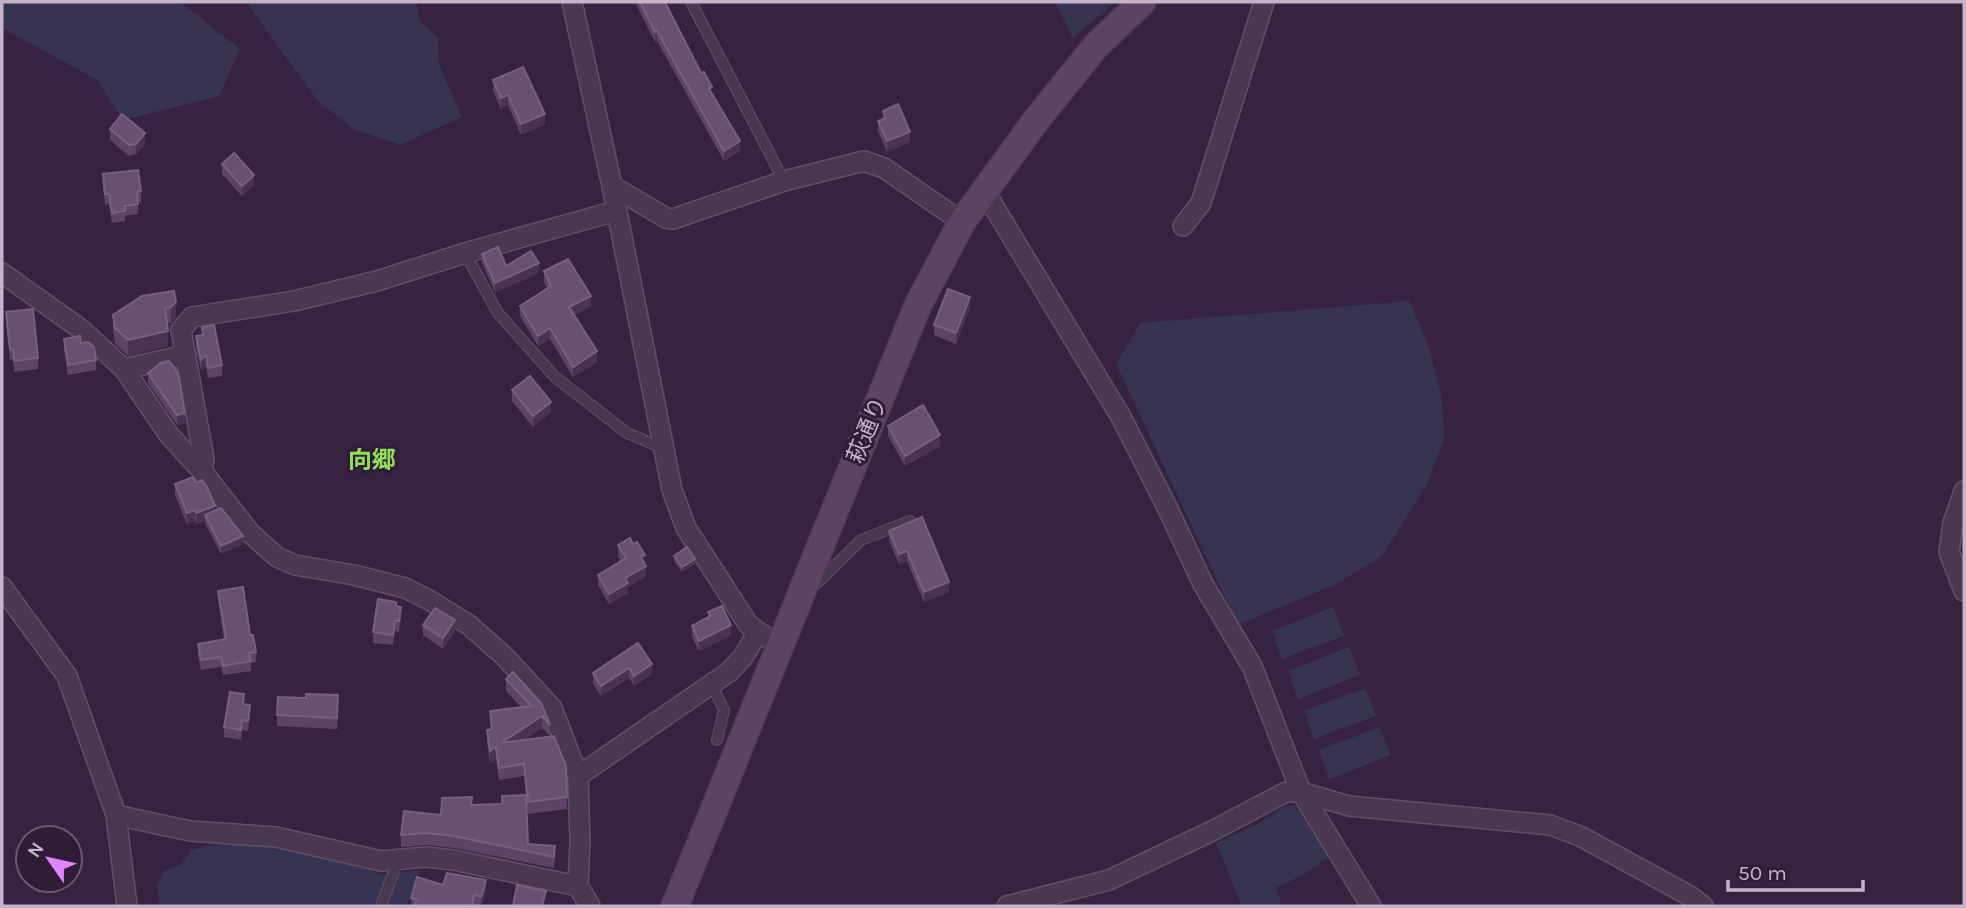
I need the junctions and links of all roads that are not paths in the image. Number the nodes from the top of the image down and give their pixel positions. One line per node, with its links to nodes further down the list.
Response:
1 (572, 2): 6 (street)
2 (691, 2): 5 (lane)
3 (1142, 2): 7 (street, 萩通り)
4 (1264, 2): 10 (street)
5 (784, 181): 6 (street); 9 (street)
6 (612, 186): 8 (street)
7 (985, 192): 9 (street, 萩通り); 26 (street)
8 (616, 211): 11 (street); 15 (street)
9 (962, 222): 21 (street, 萩通り)
10 (1183, 226)
11 (465, 253): 13 (street); 15 (lane)
12 (2, 272): 14 (street)
13 (186, 355): 14 (street); 16 (street)
14 (124, 369): 16 (street)
15 (663, 448): 22 (street)
16 (202, 471): 25 (street)
17 (1964, 491): 20 (street)
18 (910, 521): 21 (lane)
19 (2, 587): 27 (street)
20 (1964, 591)
21 (801, 595): 22 (street, 萩通り)
22 (769, 638): 23 (street); 33 (street, 萩通り)
23 (712, 685): 24 (lane); 25 (street)
24 (716, 740)
25 (578, 776): 29 (street)
26 (1301, 792): 34 (street); 35 (street); 36 (street)
27 (116, 815): 28 (street); 30 (street)
28 (398, 860): 29 (street); 31 (lane)
29 (578, 886): 32 (street)
30 (127, 906)
31 (382, 906)
32 (590, 906)
33 (675, 906)
34 (1007, 906)
35 (1371, 906)
36 (1703, 906)

